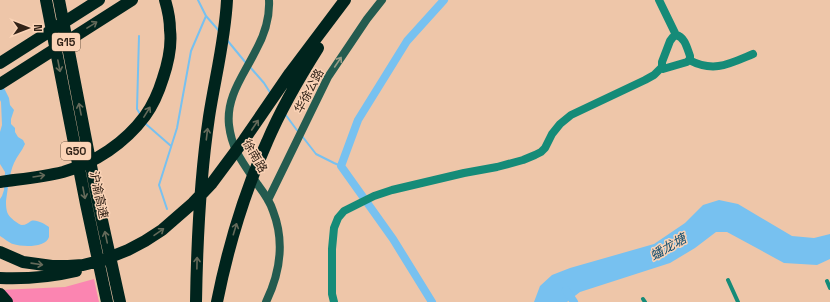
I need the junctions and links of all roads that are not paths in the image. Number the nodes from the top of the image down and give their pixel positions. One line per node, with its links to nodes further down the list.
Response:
1 (46, 0): 29 (highway, 沪渝高速 / G50, one-way to 29)
2 (59, 0): 30 (highway, 沪渝高速 / G50, one-way to 2)
3 (99, 0): 15 (highway, G15)
4 (132, 0): 18 (highway, G15, one-way to 4)
5 (165, 0): 19 (highway, one-way to 5)
6 (269, 0): 20 (street, 徐南路)
7 (345, 0): 17 (highway)
8 (349, 0): 17 (highway)
9 (382, 0): 20 (street, 华徐公路, one-way to 9)
10 (659, 0): 12 (street)
11 (227, 5): 31 (highway, one-way to 11)
12 (676, 35): 14 (street); 16 (street)
13 (753, 54): 14 (street)
14 (689, 60): 16 (street)
15 (0, 64)
16 (662, 67): 34 (street)
17 (295, 76): 21 (highway, one-way to 17); 32 (highway, one-way to 17)
18 (0, 84)
19 (0, 182)
20 (268, 200): 33 (street, 徐南路)
21 (128, 250): 22 (highway, one-way to 21); 23 (highway)
22 (0, 252)
23 (0, 278)
24 (728, 280): 35 (lane)
25 (827, 281): 26 (lane)
26 (830, 288)
27 (0, 294): 28 (highway)
28 (7, 302)
29 (107, 302)
30 (120, 302)
31 (196, 302)
32 (217, 302)
33 (266, 302)
34 (334, 302)
35 (738, 302)

